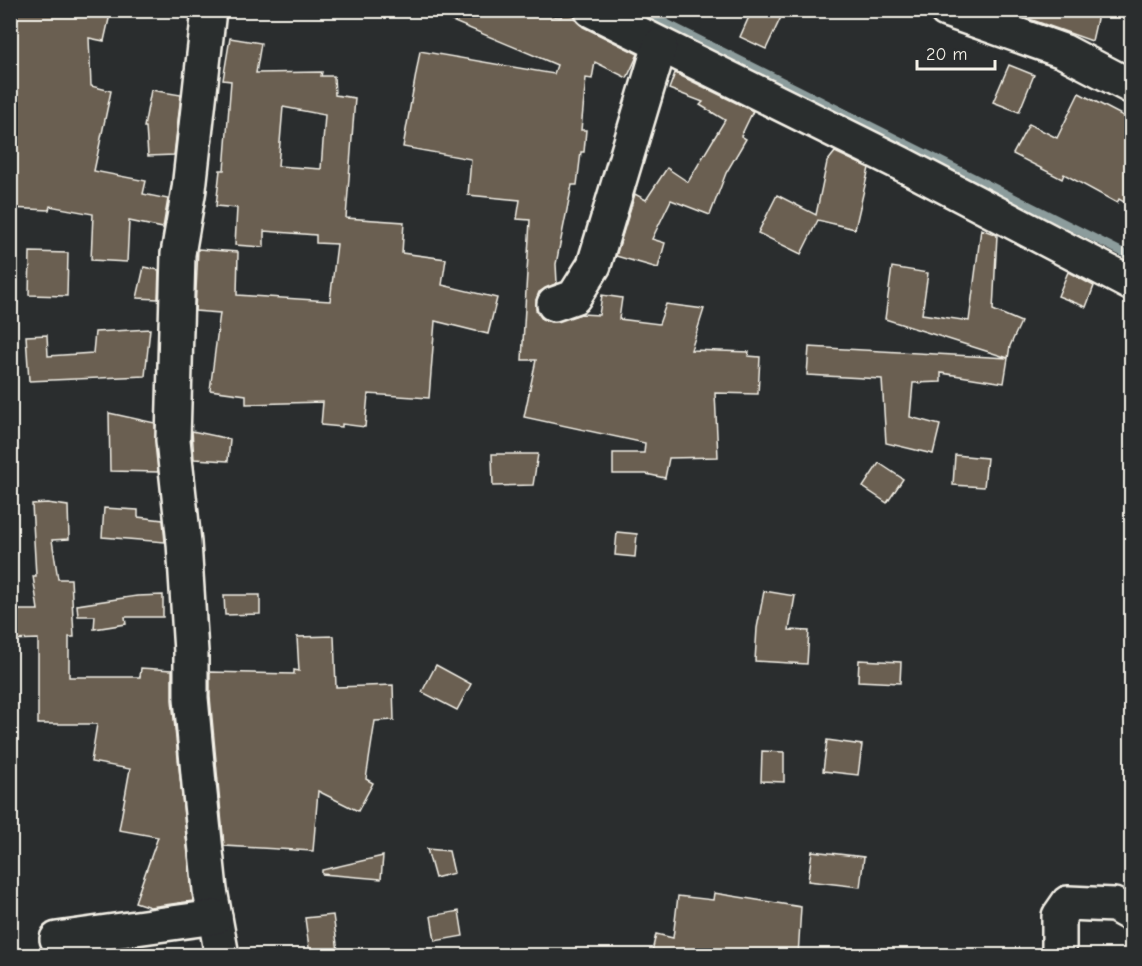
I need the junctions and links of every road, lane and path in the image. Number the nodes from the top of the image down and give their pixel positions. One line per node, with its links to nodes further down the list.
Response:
1 (209, 10): 9 (street)
2 (591, 10): 4 (street)
3 (946, 10): 5 (street)
4 (660, 45): 6 (street); 7 (street)
5 (1131, 87)
6 (1131, 284)
7 (554, 304)
8 (1131, 915): 12 (street)
9 (215, 917): 10 (street); 11 (street)
10 (57, 939)
11 (222, 956)
12 (1059, 956)

